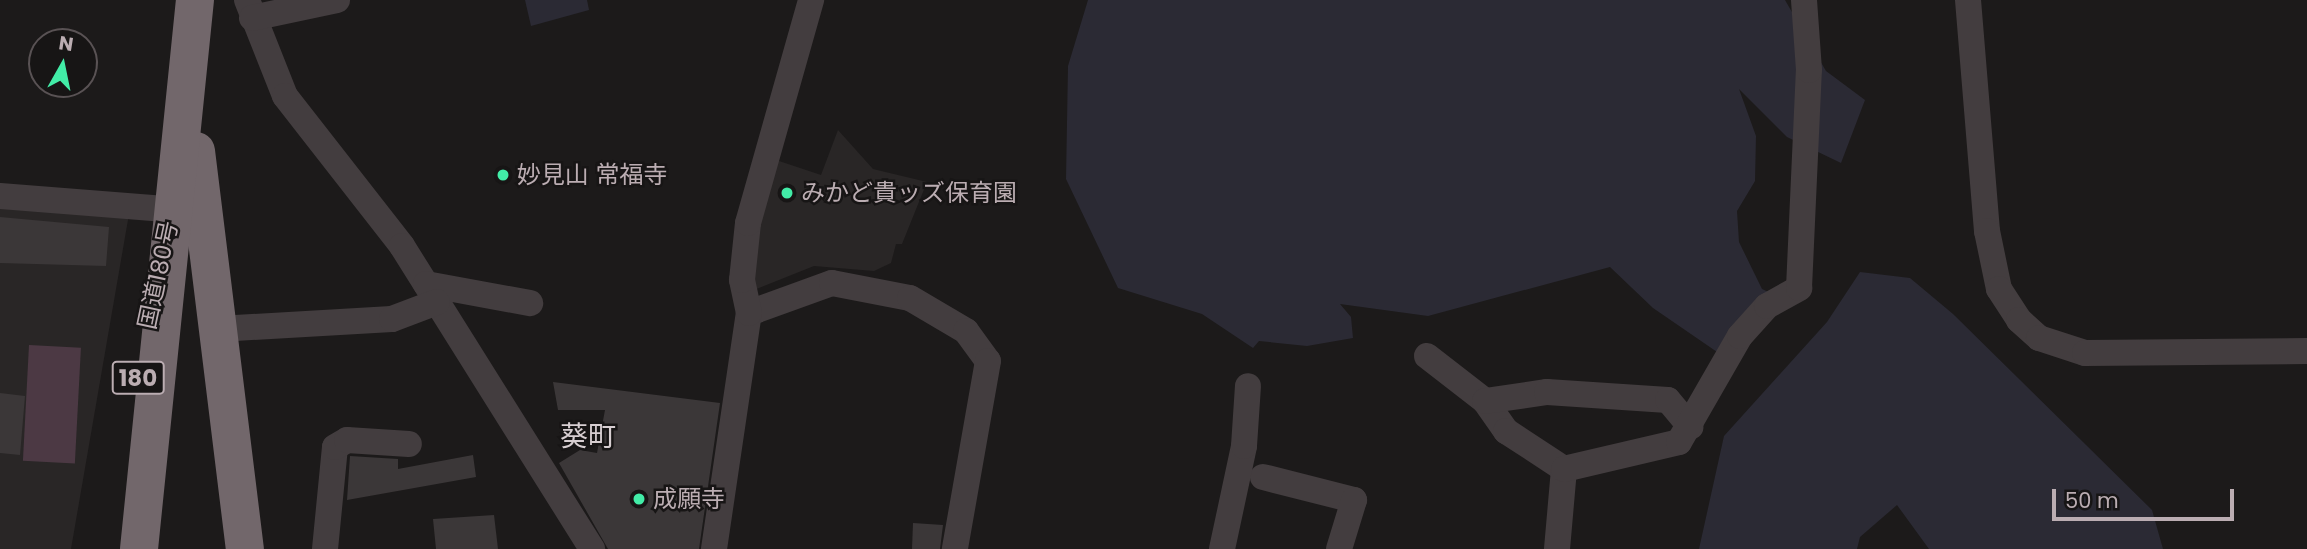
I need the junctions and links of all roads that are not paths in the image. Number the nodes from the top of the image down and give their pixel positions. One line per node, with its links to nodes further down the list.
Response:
1 (195, 0): 8 (highway, 国道180号 / 180)
2 (337, 0): 6 (street)
3 (811, 0): 11 (street)
4 (1804, 0): 17 (street)
5 (1968, 0): 13 (street)
6 (249, 9): 9 (street)
7 (0, 196): 8 (street)
8 (187, 211): 12 (highway); 21 (highway, 国道180号 / 180); 22 (highway, 国道180号 / 180)
9 (431, 293): 10 (street); 12 (street); 25 (street)
10 (530, 303)
11 (749, 313): 26 (street); 27 (street)
12 (218, 328): 23 (highway)
13 (2307, 351)
14 (1427, 356): 16 (street)
15 (1248, 386): 28 (street)
16 (1485, 401): 17 (street); 19 (street)
17 (1691, 427): 19 (street)
18 (409, 444): 24 (street)
19 (1564, 469): 30 (street)
20 (1264, 477): 29 (street)
21 (113, 549)
22 (139, 549)
23 (245, 549)
24 (325, 549)
25 (592, 549)
26 (714, 549)
27 (955, 549)
28 (1222, 549)
29 (1339, 549)
30 (1557, 549)

